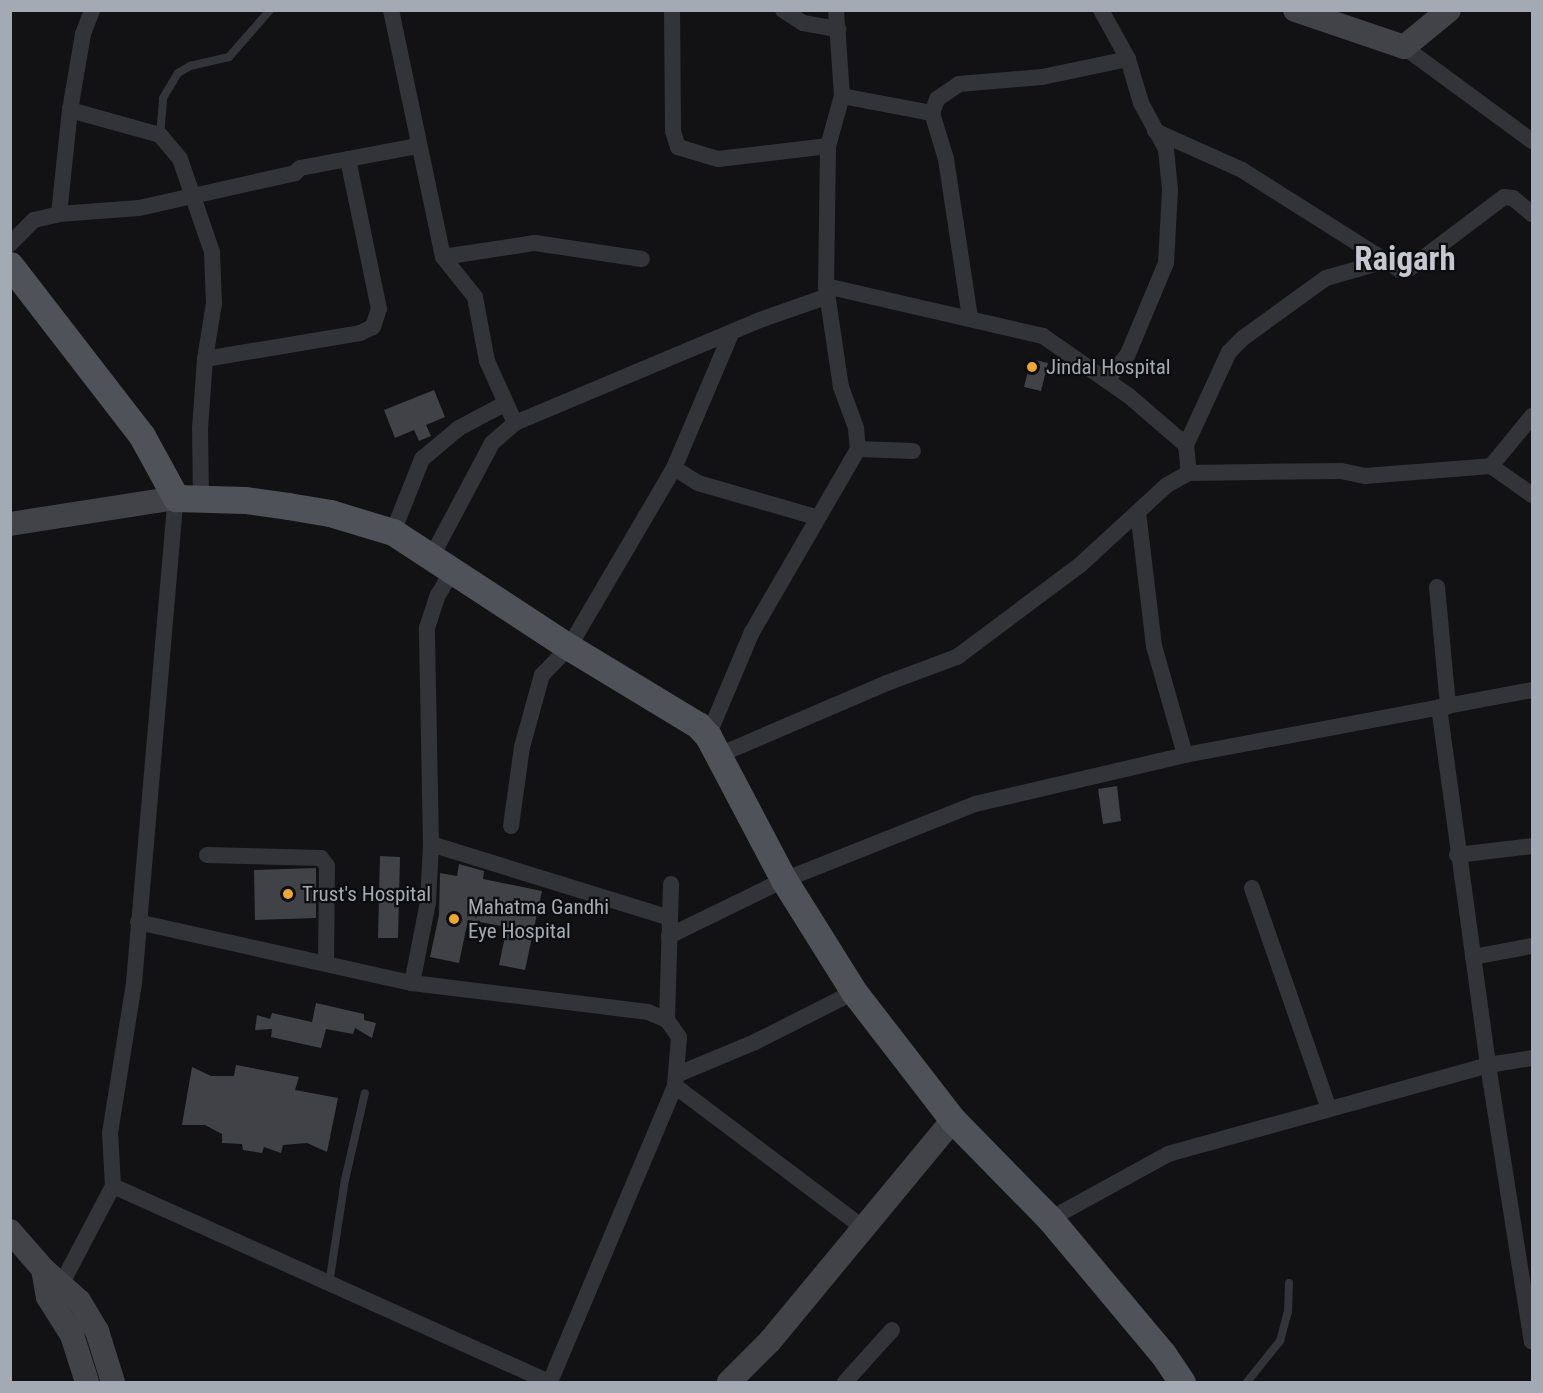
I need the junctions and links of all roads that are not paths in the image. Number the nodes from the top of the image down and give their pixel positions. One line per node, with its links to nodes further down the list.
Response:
1 (93, 10): 14 (street)
2 (270, 10): 17 (lane)
3 (392, 10): 19 (street)
4 (672, 10): 20 (street)
5 (783, 10): 10 (street)
6 (836, 10): 10 (street)
7 (1101, 10): 12 (street)
8 (1295, 10): 11 (street)
9 (1449, 10): 11 (street)
10 (838, 29): 13 (street)
11 (1404, 47): 18 (street)
12 (1128, 59): 15 (street); 16 (street)
13 (842, 96): 15 (street); 20 (street)
14 (70, 110): 17 (street); 23 (street)
15 (932, 113): 31 (street)
16 (1155, 131): 28 (street); 34 (street)
17 (160, 135): 22 (street)
18 (1533, 141)
19 (418, 146): 21 (street); 26 (street)
20 (828, 146): 30 (street)
21 (348, 159): 22 (street); 33 (street)
22 (192, 196): 23 (street); 33 (street)
23 (59, 214): 25 (street)
24 (1533, 214): 28 (street)
25 (10, 244)
26 (444, 257): 27 (street); 35 (street)
27 (642, 259)
28 (1382, 262): 38 (street)
29 (10, 265): 45 (main road)
30 (827, 291): 31 (street); 32 (street); 39 (street)
31 (970, 317): 34 (street)
32 (731, 334): 37 (street); 42 (street)
33 (205, 359): 45 (street)
34 (1107, 380): 38 (street)
35 (506, 403): 37 (street); 49 (street)
36 (1533, 416): 41 (street)
37 (514, 423): 50 (street)
38 (1186, 445): 43 (street)
39 (858, 449): 40 (street); 47 (street)
40 (914, 451)
41 (1491, 466): 43 (street); 44 (street)
42 (674, 468): 47 (street); 52 (street)
43 (1189, 473): 46 (street)
44 (1533, 495)
45 (189, 498): 48 (street); 49 (main road); 66 (street)
46 (1138, 512): 55 (street); 56 (street)
47 (816, 517): 55 (street)
48 (10, 524)
49 (393, 532): 50 (main road)
50 (442, 563): 52 (main road); 58 (street)
51 (1437, 587): 54 (street)
52 (569, 647): 55 (main road); 57 (street)
53 (1533, 690): 54 (street)
54 (1444, 706): 56 (street); 61 (street)
55 (713, 746): 62 (main road)
56 (1185, 755): 62 (street)
57 (511, 826)
58 (431, 844): 65 (street); 71 (street)
59 (1533, 846): 61 (street)
60 (207, 855): 70 (street)
61 (1457, 855): 69 (street)
62 (783, 880): 67 (street); 72 (main road)
63 (671, 884): 65 (street)
64 (1252, 888): 78 (street)
65 (670, 918): 67 (street)
66 (138, 922): 70 (street); 80 (street)
67 (669, 936): 73 (street)
68 (1533, 946): 69 (street)
69 (1473, 957): 75 (street)
70 (326, 963): 71 (street)
71 (412, 983): 73 (street)
72 (854, 992): 76 (street); 79 (main road)
73 (667, 1020): 76 (street)
74 (1533, 1058): 75 (street)
75 (1488, 1065): 78 (street); 84 (street)
76 (675, 1080): 82 (street); 92 (street)
77 (365, 1093): 87 (lane)
78 (1329, 1109): 81 (street)
79 (953, 1120): 81 (main road); 82 (street)
80 (113, 1186): 85 (street); 87 (street)
81 (1050, 1220): 95 (main road)
82 (865, 1229): 93 (street)
83 (10, 1231): 85 (street)
84 (1526, 1275): 89 (street)
85 (53, 1276): 90 (street); 91 (street)
86 (1289, 1283): 96 (lane)
87 (328, 1286): 92 (street)
88 (892, 1330): 94 (street)
89 (1533, 1342)
90 (87, 1383)
91 (113, 1383)
92 (550, 1383)
93 (729, 1383)
94 (845, 1383)
95 (1182, 1383)
96 (1247, 1383)

